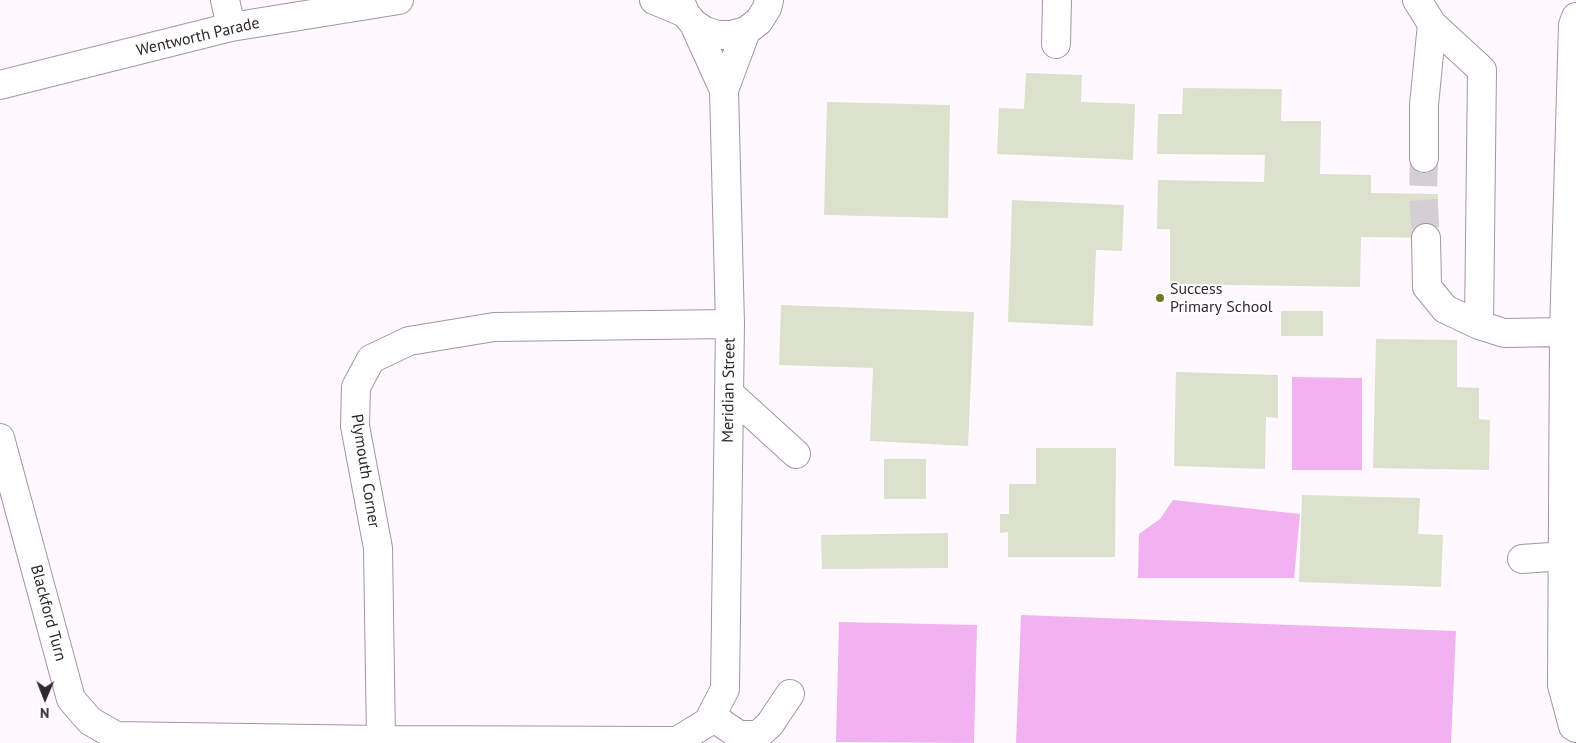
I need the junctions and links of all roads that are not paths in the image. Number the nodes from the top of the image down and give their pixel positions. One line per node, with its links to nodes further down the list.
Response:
1 (225, 0): 11 (street)
2 (400, 0): 11 (street, Wentworth Parade)
3 (654, 0): 8 (street)
4 (1057, 0): 13 (street)
5 (1417, 0): 10 (street)
6 (1564, 0): 9 (street)
7 (773, 3): 12 (street)
8 (686, 12): 12 (street); 15 (street, Meridian Street)
9 (1574, 21): 18 (street)
10 (1432, 24): 16 (street); 20 (street)
11 (231, 27): 14 (street, Wentworth Parade)
12 (746, 31): 15 (street, Meridian Street)
13 (1056, 44)
14 (0, 86)
15 (724, 90): 19 (street, Meridian Street)
16 (1424, 158)
17 (1426, 238): 20 (street)
18 (1572, 242): 21 (street)
19 (730, 324): 22 (street, Meridian Street); 32 (street, Plymouth Corner)
20 (1479, 325): 21 (street)
21 (1564, 332): 25 (street)
22 (729, 393): 24 (street); 27 (street, Meridian Street)
23 (0, 438): 31 (street, Blackford Turn)
24 (796, 454)
25 (1564, 556): 26 (street); 30 (street)
26 (1522, 559)
27 (725, 689): 29 (street, Blackford Turn)
28 (790, 694): 29 (street)
29 (711, 716): 32 (street, Blackford Turn)
30 (1576, 728)
31 (115, 739): 32 (street, Blackford Turn)
32 (382, 740)

